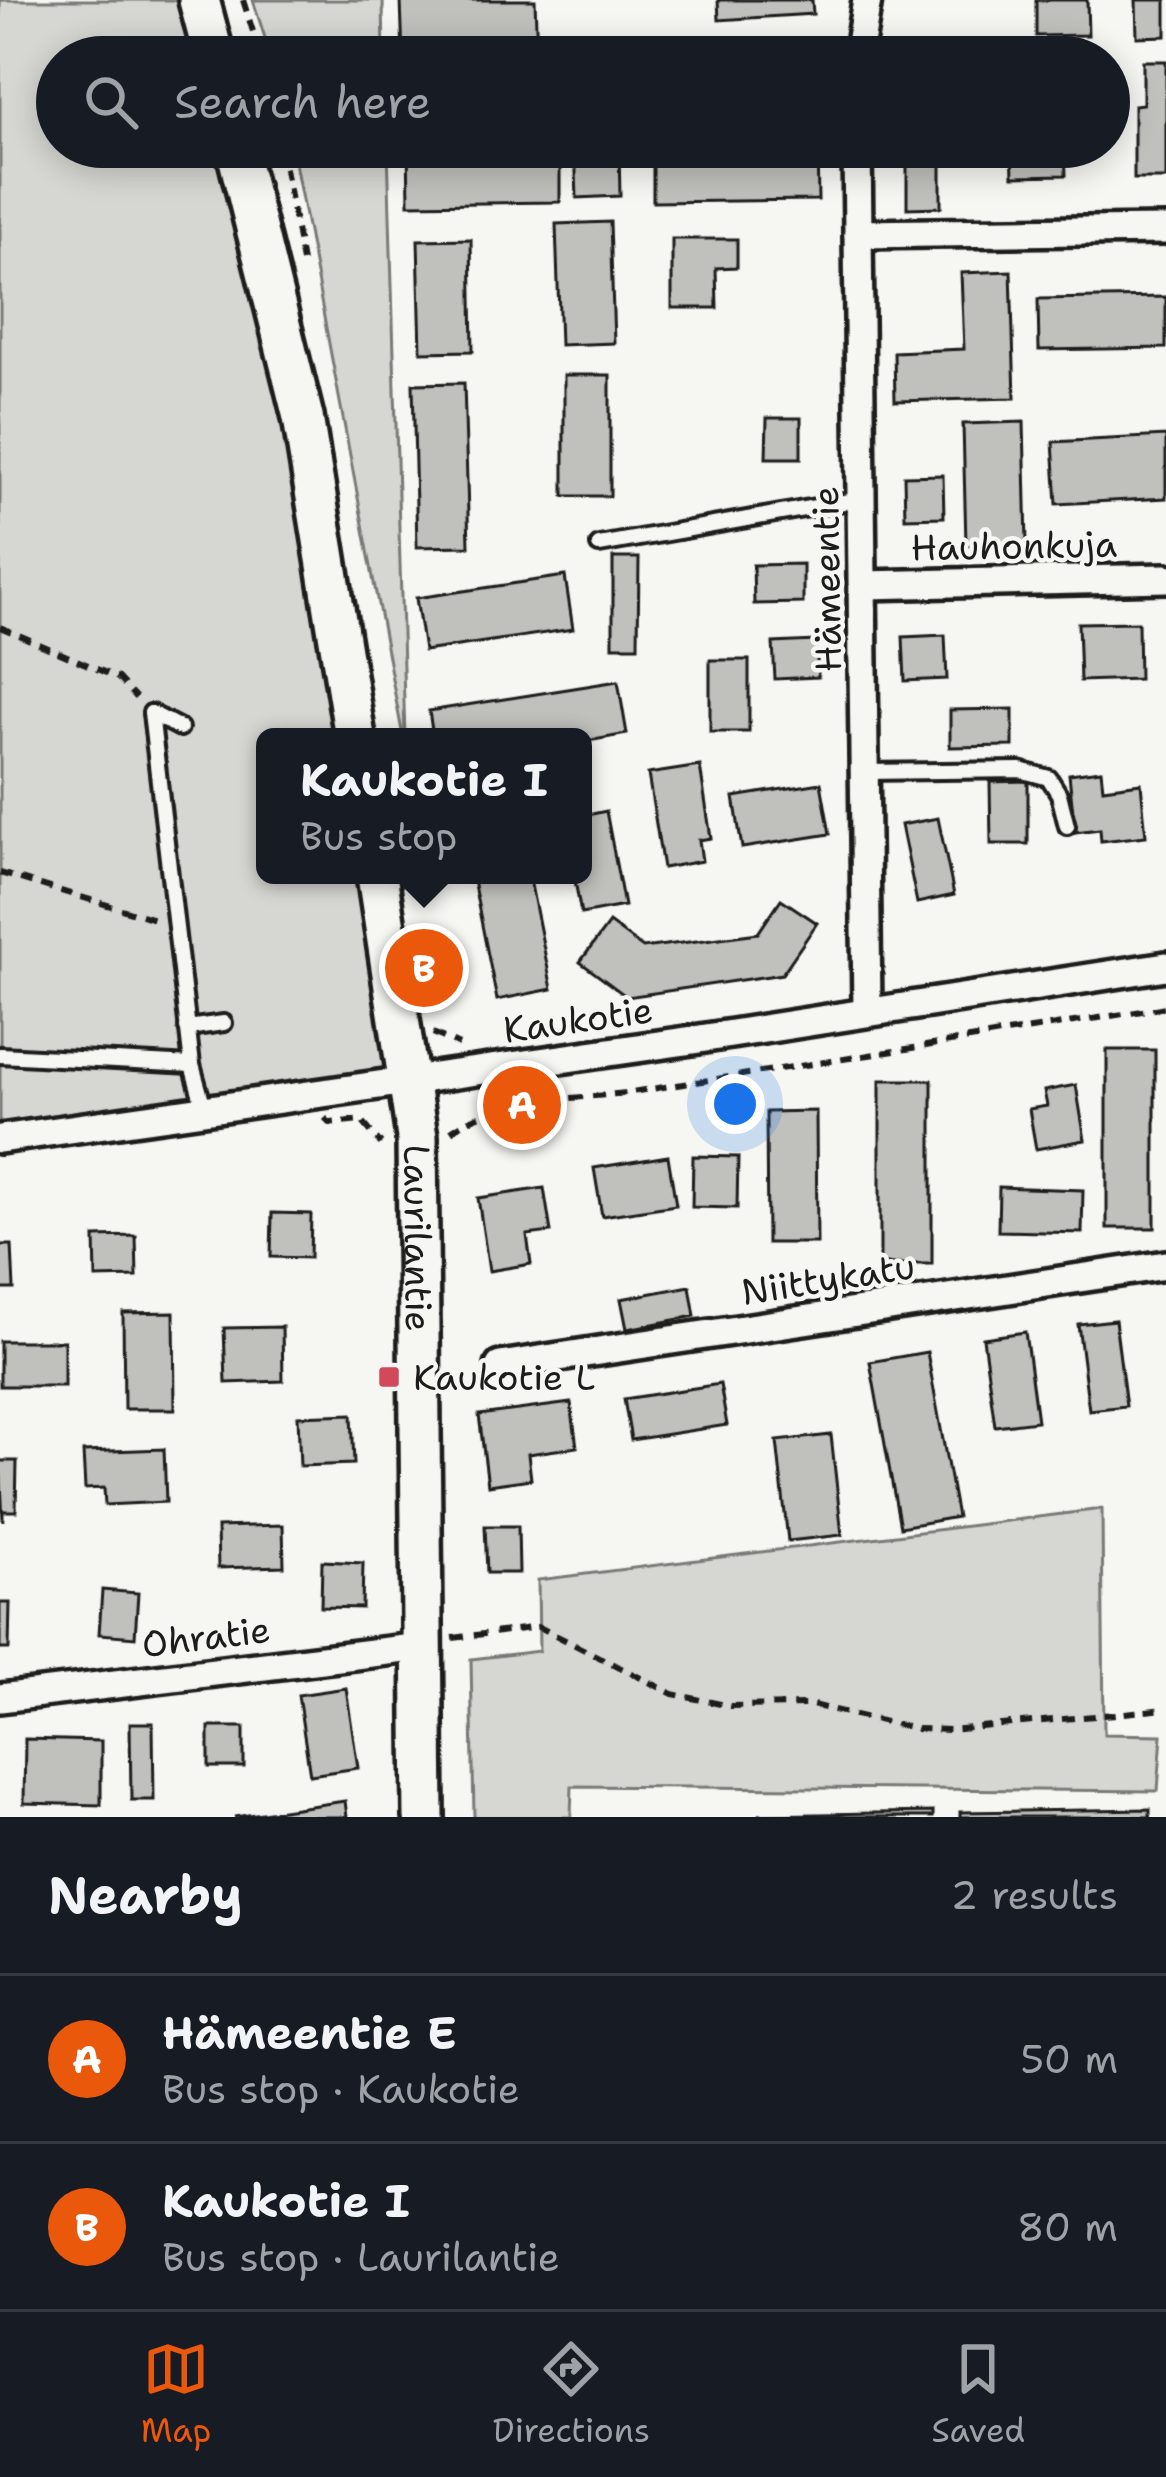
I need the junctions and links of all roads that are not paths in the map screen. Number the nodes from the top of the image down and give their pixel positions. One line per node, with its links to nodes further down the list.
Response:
1 (200, 0): 3 (street)
2 (868, 0): 4 (street)
3 (209, 36)
4 (862, 36)
5 (241, 168): 14 (street)
6 (857, 168): 8 (street, Hämeentie)
7 (1166, 230): 8 (street)
8 (858, 234): 9 (street, Hämeentie)
9 (861, 499): 10 (lane); 12 (street, Hämeentie)
10 (599, 545)
11 (1166, 578): 12 (street, Hauhonkuja)
12 (864, 585): 15 (street, Hämeentie)
13 (181, 728): 21 (lane)
14 (354, 728)
15 (865, 772): 16 (lane); 19 (street, Hämeentie)
16 (1067, 826)
17 (378, 884): 24 (street, Laurilantie)
18 (1166, 967): 19 (street, Kaukotie)
19 (867, 1011): 24 (street, Kaukotie)
20 (224, 1023): 21 (lane)
21 (187, 1028): 23 (lane)
22 (0, 1055): 23 (lane)
23 (192, 1065): 25 (lane)
24 (411, 1081): 25 (street, Kaukotie); 29 (street, Laurilantie)
25 (205, 1111): 26 (street, Kaukotie)
26 (0, 1139)
27 (1166, 1264): 28 (street, Niittykatu)
28 (500, 1366)
29 (435, 1643): 30 (street, Ohratie); 31 (street, Laurilantie)
30 (0, 1699)
31 (424, 1817)

